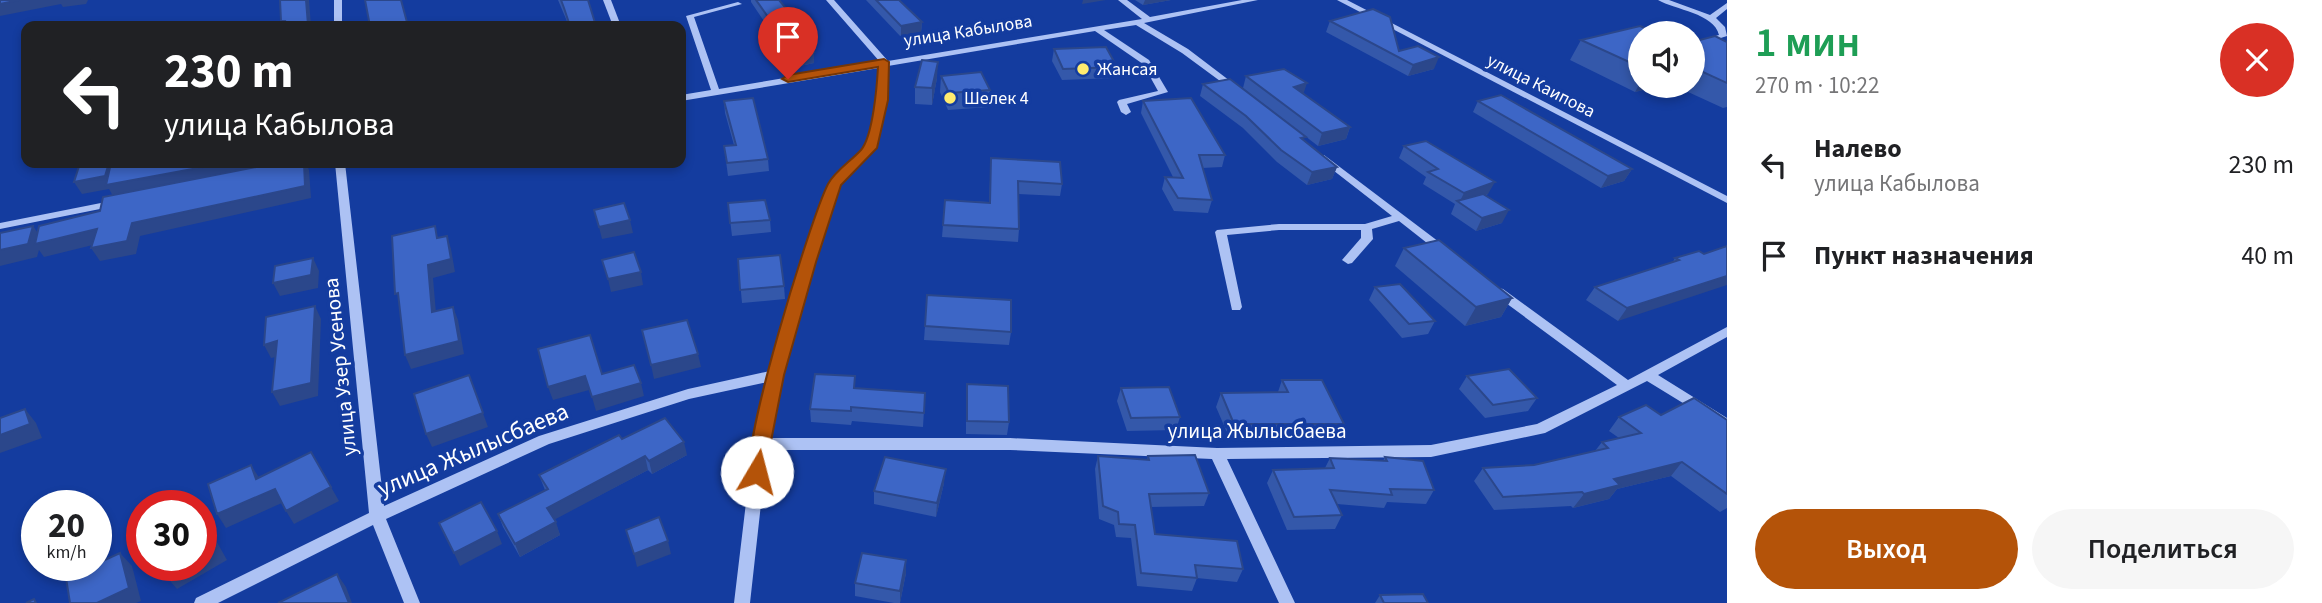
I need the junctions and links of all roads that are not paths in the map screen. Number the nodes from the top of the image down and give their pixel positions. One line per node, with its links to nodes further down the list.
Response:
1 (338, 0): 12 (street)
2 (607, 0): 13 (street)
3 (830, 0): 17 (street)
4 (1122, 0): 11 (street)
5 (1254, 0): 11 (street, улица Кабылова)
6 (1341, 0): 26 (street, улица Каипова)
7 (1662, 0): 10 (street)
8 (738, 4): 18 (street)
9 (1727, 5): 10 (street)
10 (1711, 18): 16 (street)
11 (1149, 20): 14 (street, улица Кабылова)
12 (338, 21)
13 (615, 21)
14 (1137, 22): 15 (street, улица Кабылова); 20 (street)
15 (1097, 29): 17 (street, улица Кабылова); 21 (lane)
16 (1705, 41)
17 (884, 62): 18 (street, улица Кабылова); 37 (street)
18 (716, 92): 19 (street, улица Кабылова)
19 (686, 97)
20 (1249, 101)
21 (1126, 112)
22 (1314, 151): 28 (street)
23 (289, 168): 25 (street)
24 (341, 168): 42 (street, улица Узер Усенова)
25 (274, 171)
26 (1727, 200)
27 (123, 201): 29 (street)
28 (1400, 218): 30 (street); 31 (street)
29 (0, 226)
30 (1366, 227): 32 (street); 34 (street)
31 (1454, 258)
32 (1348, 260)
33 (1486, 282): 38 (street)
34 (1236, 307)
35 (1727, 331): 36 (street, улица Жылысбаева)
36 (1647, 374): 38 (street, улица Жылысбаева); 39 (street)
37 (776, 375): 40 (street); 42 (street, улица Жылысбаева)
38 (1627, 386): 41 (street, улица Жылысбаева)
39 (1727, 425)
40 (760, 446): 41 (street, улица Жылысбаева); 45 (street)
41 (1217, 454): 46 (street)
42 (377, 516): 43 (street, улица Жылысбаева); 44 (street, улица Узер Усенова)
43 (202, 603)
44 (412, 603)
45 (742, 603)
46 (1286, 603)

